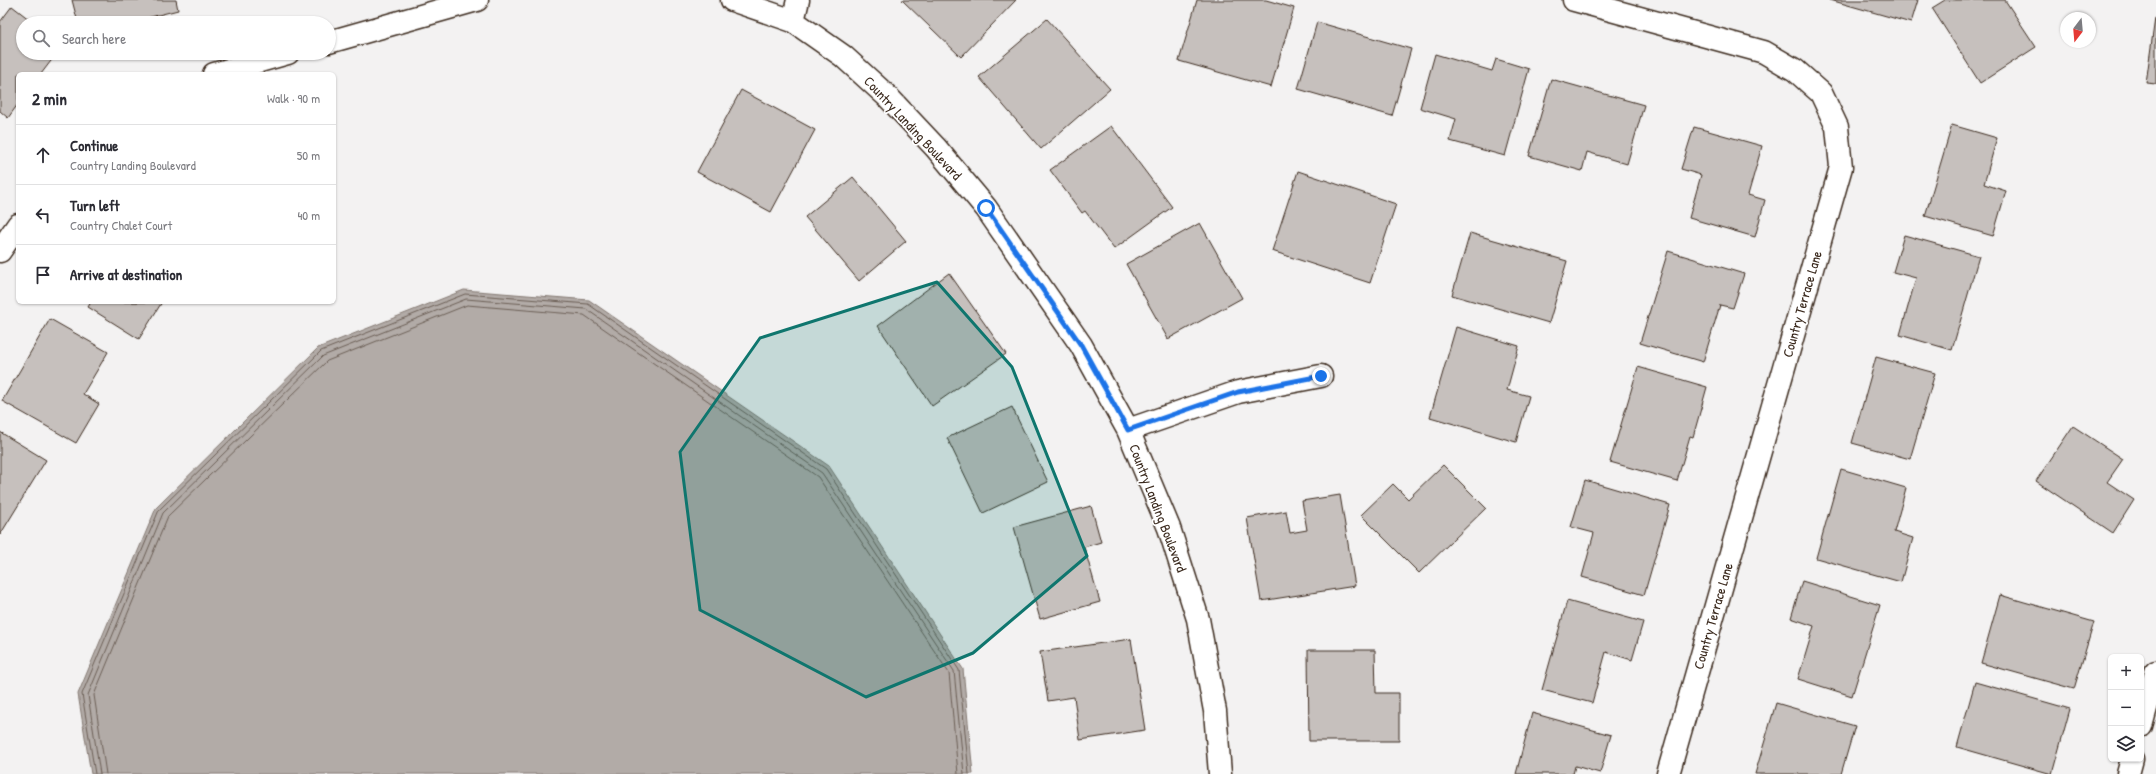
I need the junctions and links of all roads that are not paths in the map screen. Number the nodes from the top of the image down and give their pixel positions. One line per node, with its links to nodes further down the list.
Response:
1 (477, 0): 6 (street)
2 (732, 0): 5 (street, Country Landing Boulevard)
3 (798, 0): 5 (street)
4 (1574, 0): 17 (street, Country Terrace Lane)
5 (793, 21): 12 (street, Country Landing Boulevard)
6 (336, 40)
7 (263, 60): 8 (street)
8 (221, 72)
9 (16, 228): 10 (street)
10 (0, 251)
11 (1321, 376): 12 (street)
12 (1128, 430): 16 (street, Country Landing Boulevard)
13 (2156, 672): 14 (street)
14 (2144, 715)
15 (2131, 762): 18 (street)
16 (1220, 774)
17 (1668, 774)
18 (2128, 774)

